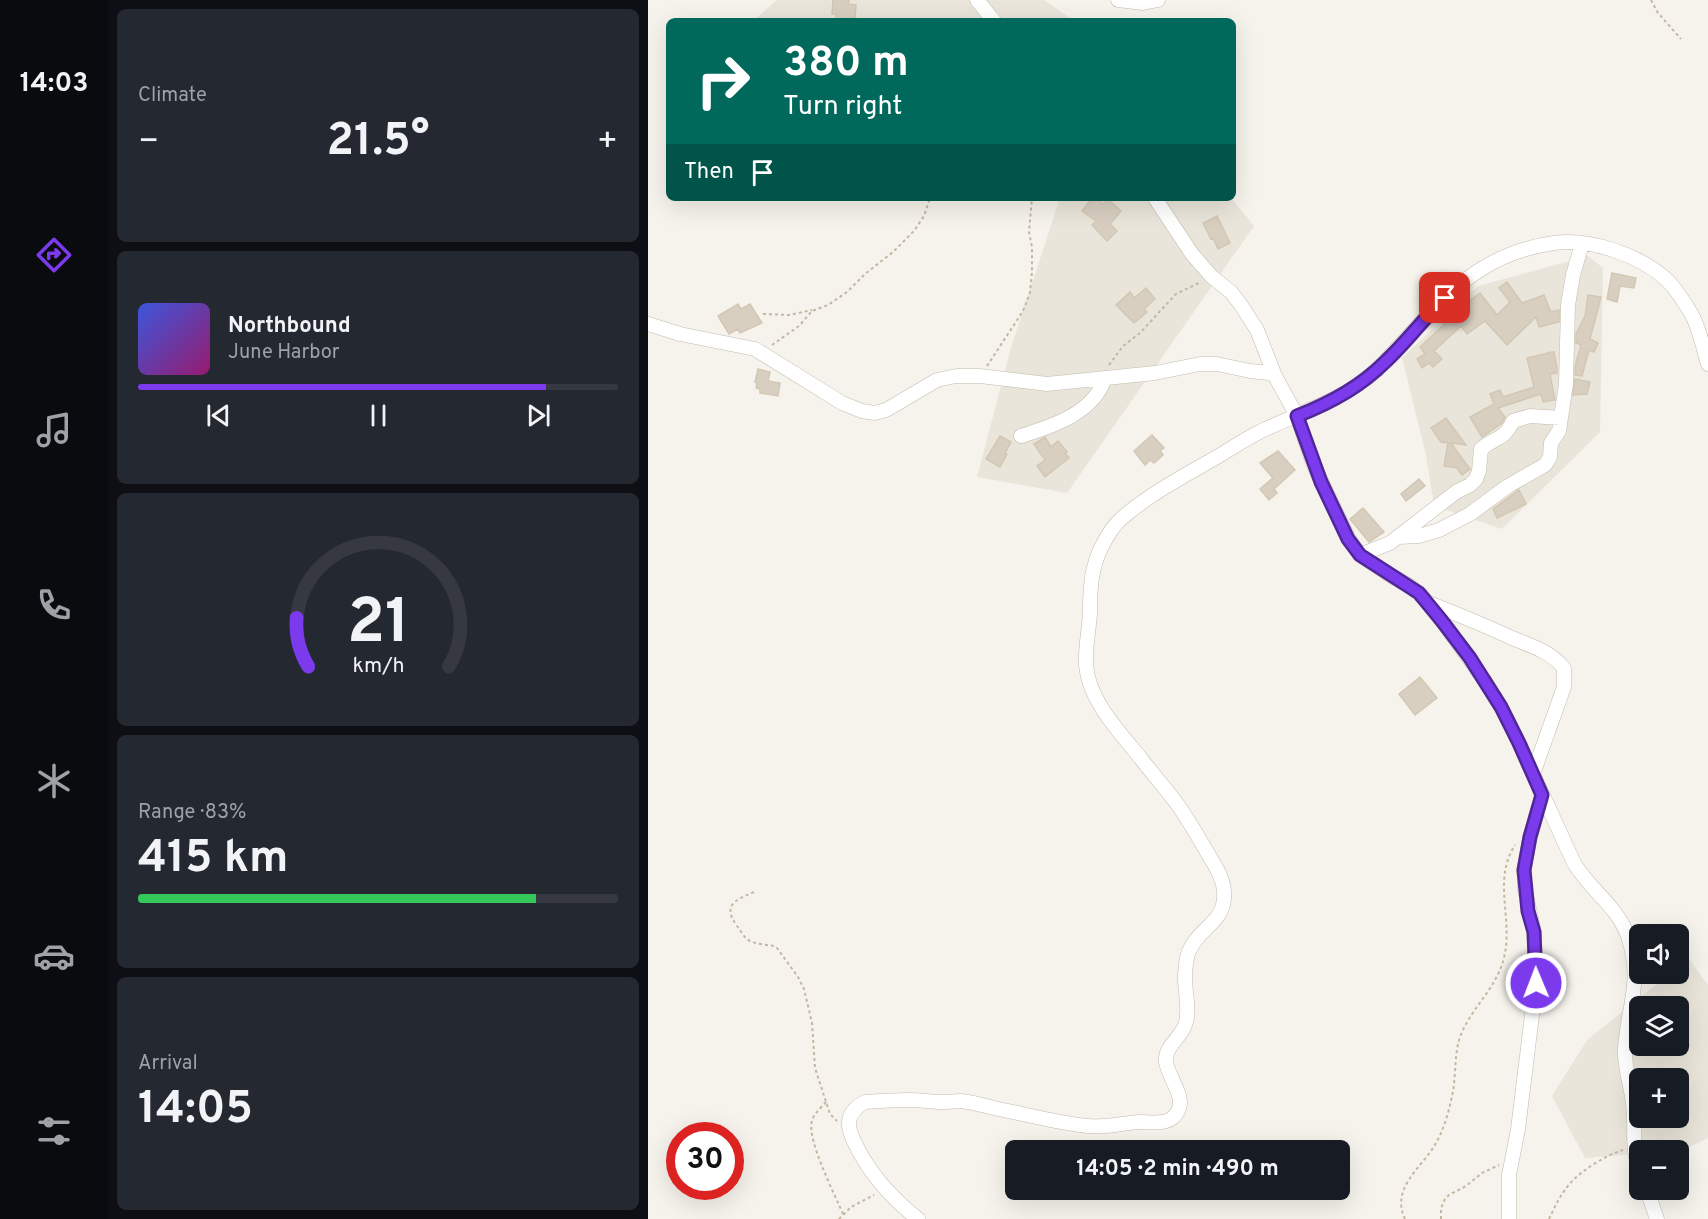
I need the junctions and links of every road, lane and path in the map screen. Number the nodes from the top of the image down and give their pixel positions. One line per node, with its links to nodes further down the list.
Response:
1 (977, 0): 5 (street)
2 (1118, 0): 3 (street)
3 (1158, 0)
4 (1651, 0): 6 (path)
5 (992, 18)
6 (1681, 39)
7 (929, 201): 12 (path)
8 (1032, 201): 17 (path)
9 (1157, 201): 11 (street)
10 (1582, 244): 16 (street); 20 (street); 21 (street)
11 (1211, 276): 18 (street); 19 (path)
12 (814, 310): 13 (path); 15 (path)
13 (763, 314)
14 (648, 324): 15 (street)
15 (765, 354): 17 (street)
16 (1708, 364)
17 (980, 376): 19 (street)
18 (1275, 376): 19 (street); 20 (street)
19 (1105, 378): 22 (street)
20 (1297, 416): 24 (street); 31 (street)
21 (1561, 418): 23 (street); 23 (street)
22 (1021, 436)
23 (1398, 537): 24 (street)
24 (1360, 555): 25 (street)
25 (1429, 603): 26 (street); 26 (street)
26 (1533, 774): 27 (street)
27 (1542, 795): 32 (street); 34 (street)
28 (1517, 843): 40 (path)
29 (754, 892): 30 (path)
30 (826, 1102): 31 (path); 37 (path)
31 (848, 1130): 35 (street)
32 (1635, 1140)
33 (1629, 1149): 43 (path)
34 (1512, 1159): 41 (path); 42 (street)
35 (885, 1189): 37 (path); 39 (street)
36 (1650, 1200): 44 (street)
37 (843, 1214): 38 (path)
38 (839, 1219)
39 (918, 1219)
40 (1405, 1219)
41 (1442, 1219)
42 (1509, 1219)
43 (1549, 1219)
44 (1657, 1219)

